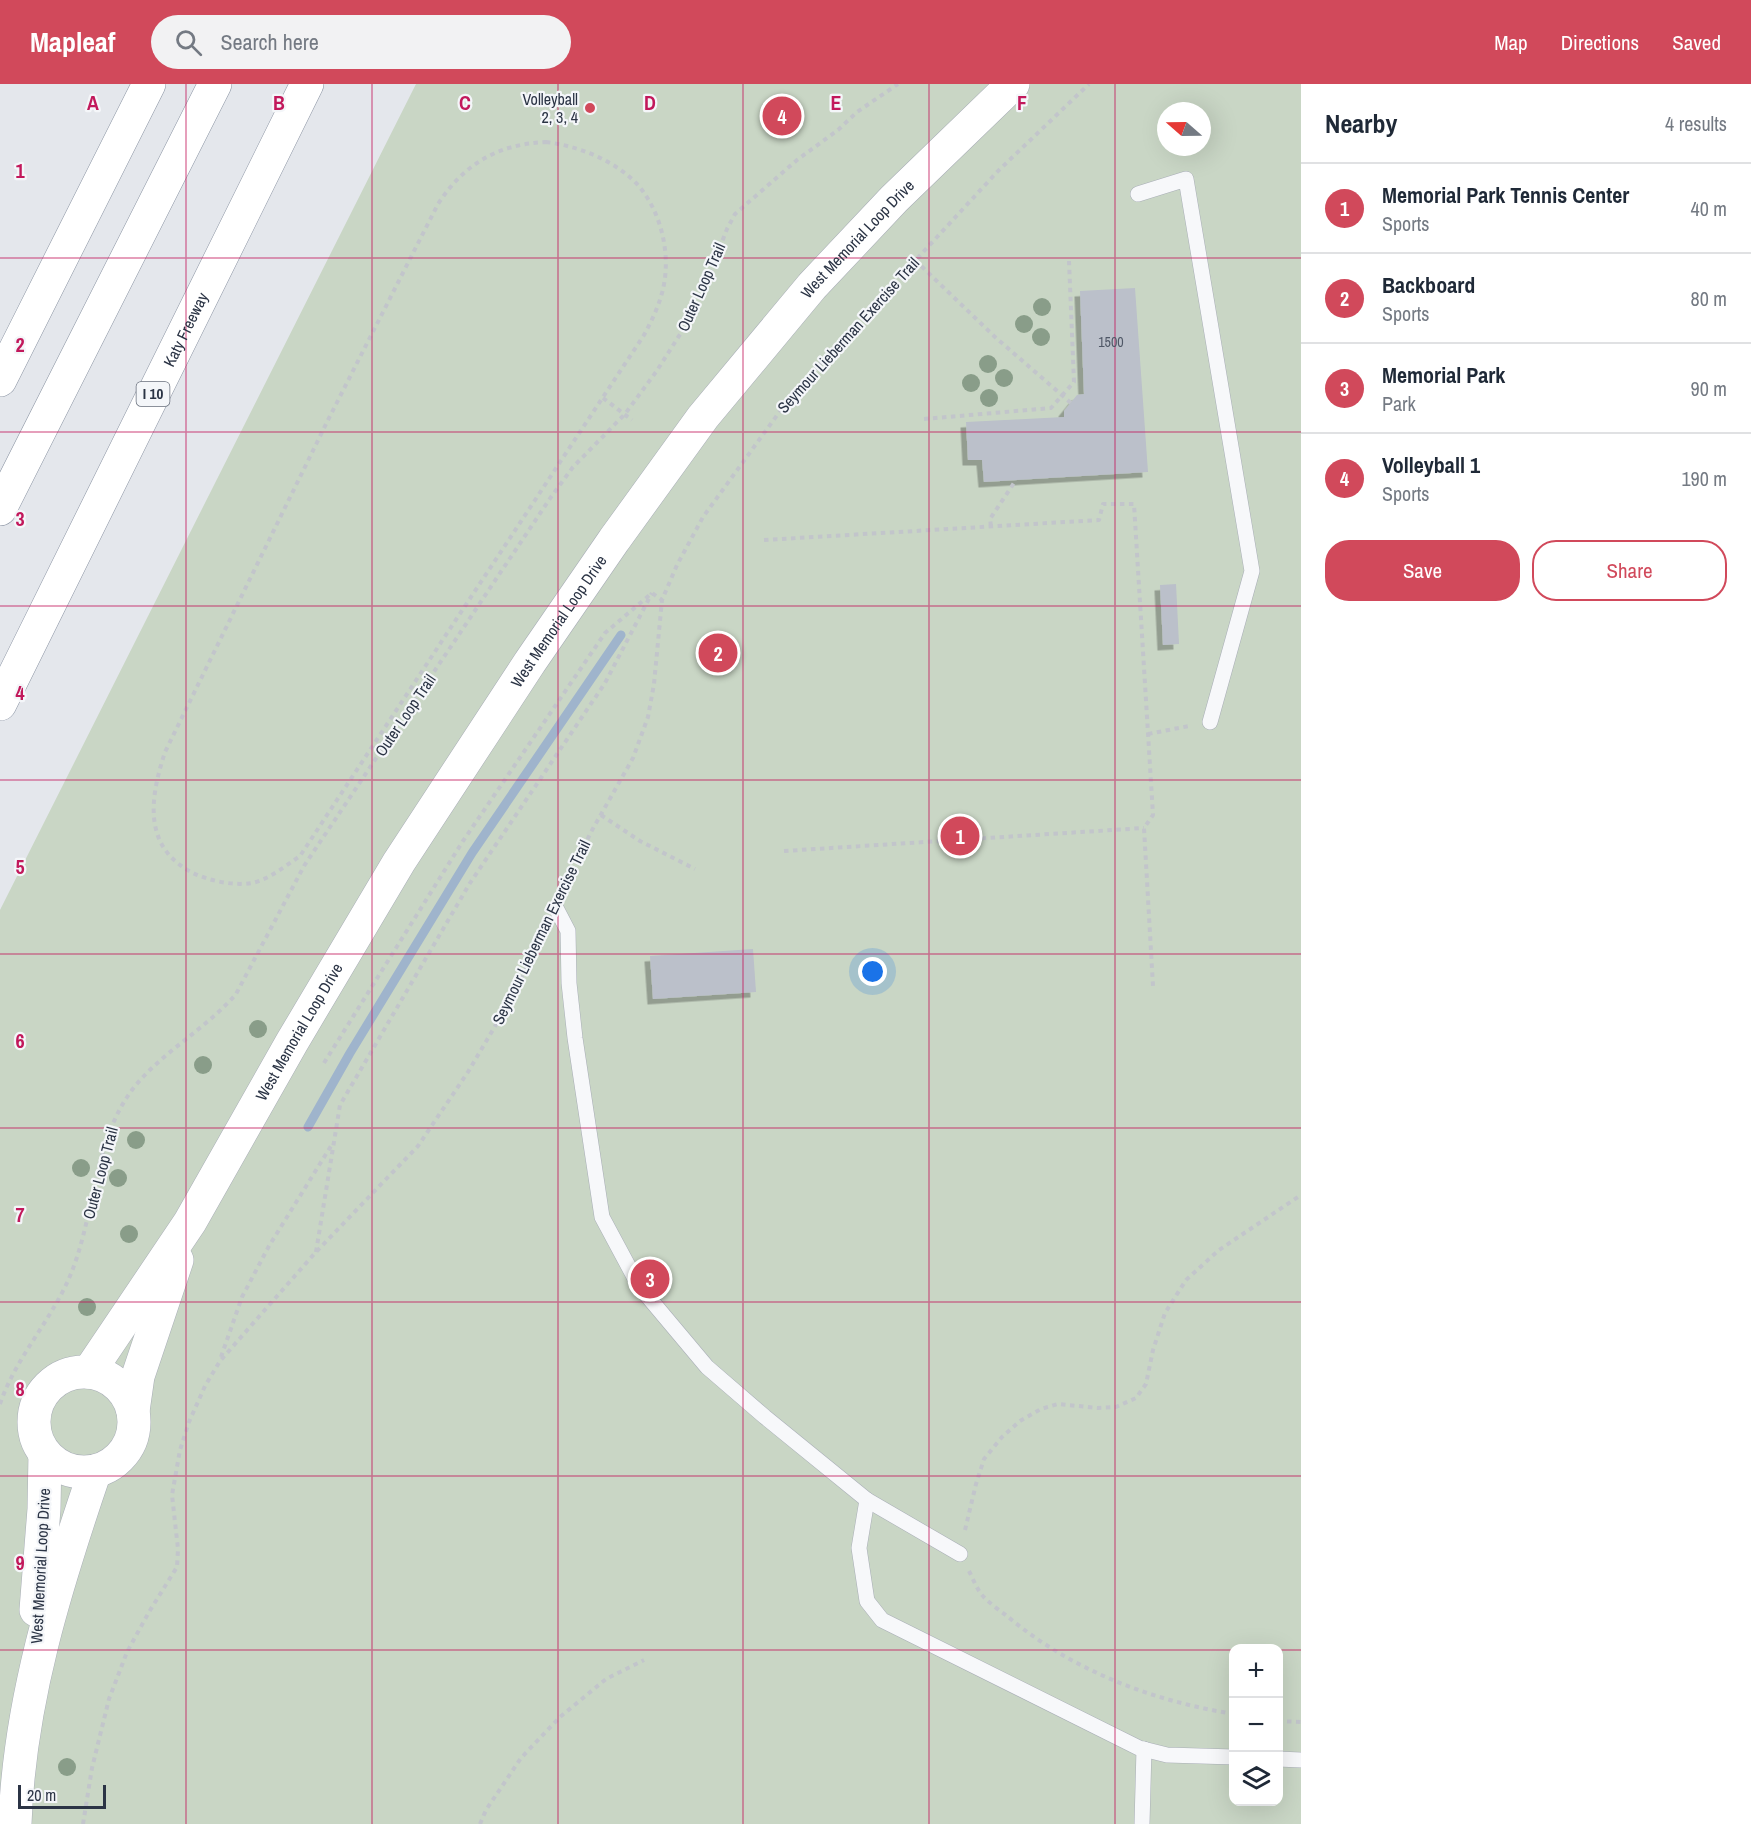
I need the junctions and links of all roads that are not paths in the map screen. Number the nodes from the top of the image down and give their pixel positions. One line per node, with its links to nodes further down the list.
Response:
1 (149, 84): 6 (main road)
2 (215, 84): 7 (main road)
3 (307, 84): 8 (main road, Katy Freeway / I 10)
4 (1013, 84): 11 (main road, West Memorial Loop Drive)
5 (1138, 194): 9 (lane)
6 (0, 380)
7 (0, 509)
8 (0, 704)
9 (1210, 722)
10 (556, 908): 16 (lane)
11 (190, 1222): 12 (main road, West Memorial Loop Drive); 13 (main road, West Memorial Loop Drive)
12 (89, 1372): 13 (main road); 14 (main road)
13 (133, 1411): 15 (main road)
14 (45, 1454): 15 (main road); 18 (main road, West Memorial Loop Drive)
15 (95, 1471): 18 (main road, West Memorial Loop Drive)
16 (867, 1500): 17 (lane); 19 (lane)
17 (960, 1554)
18 (34, 1678): 23 (main road, West Memorial Loop Drive)
19 (1144, 1749): 20 (lane); 24 (lane)
20 (1229, 1757)
21 (1283, 1759): 22 (lane)
22 (1301, 1760)
23 (15, 1824)
24 (1142, 1824)

